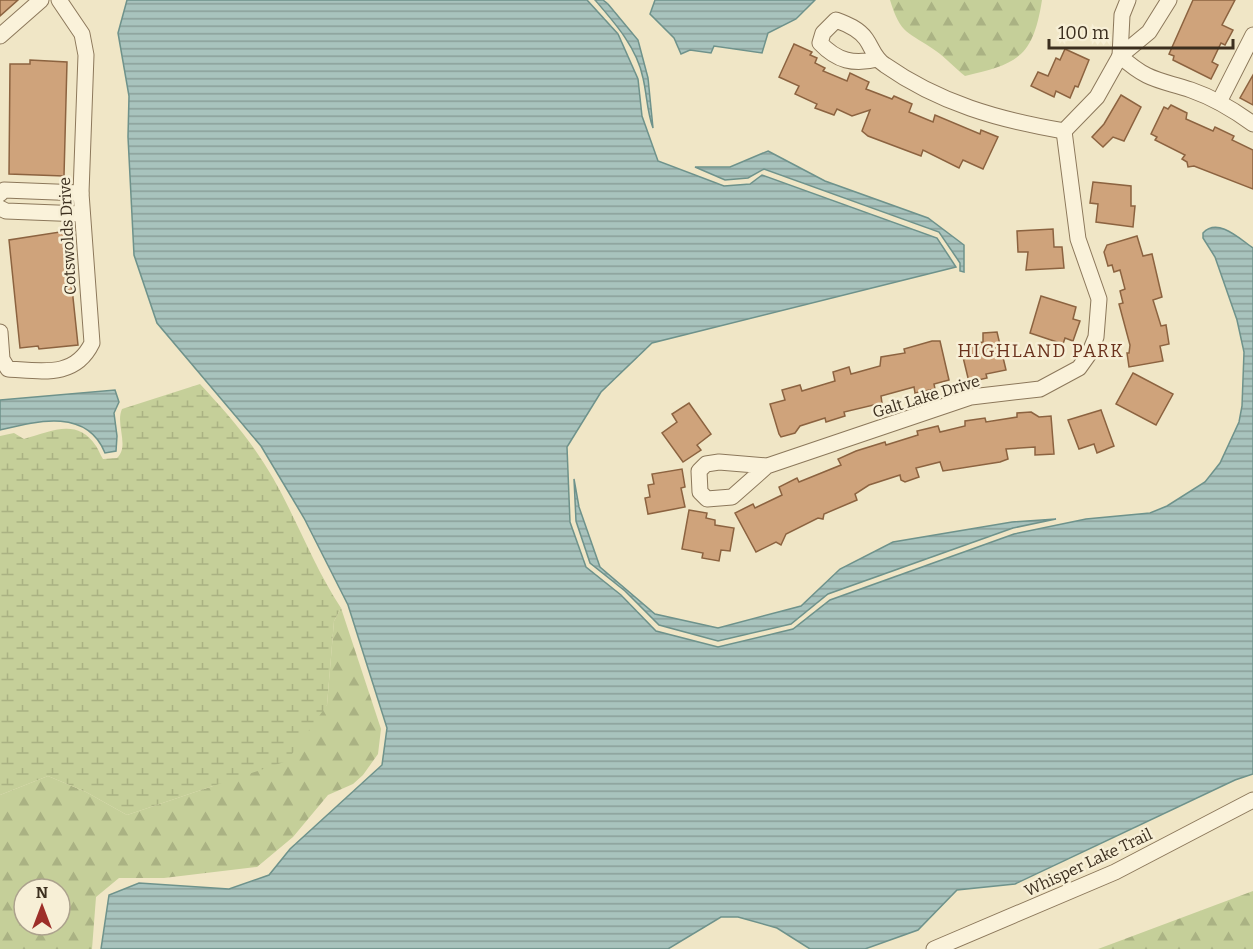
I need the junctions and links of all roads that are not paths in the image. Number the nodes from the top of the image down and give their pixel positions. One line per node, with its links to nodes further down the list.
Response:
1 (41, 0): 6 (street)
2 (59, 0): 12 (street, Cotswolds Drive)
3 (1128, 0): 7 (street)
4 (1169, 0): 7 (street)
5 (1253, 35): 9 (street)
6 (0, 36)
7 (1120, 56): 9 (street); 11 (street)
8 (877, 59): 11 (street)
9 (1219, 102): 10 (street)
10 (1253, 124)
11 (1064, 131): 17 (street, Galt Lake Drive)
12 (81, 193): 13 (street); 15 (street, Cotswolds Drive)
13 (0, 194)
14 (0, 208): 15 (street)
15 (82, 214): 16 (street, Cotswolds Drive)
16 (0, 332)
17 (767, 466)
18 (1253, 800): 19 (street, Whisper Lake Trail)
19 (934, 949)

